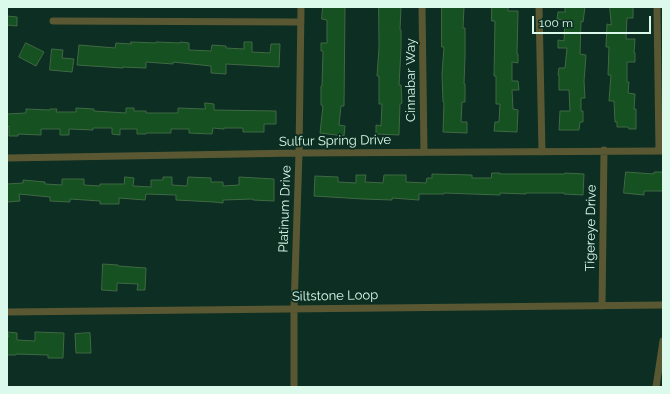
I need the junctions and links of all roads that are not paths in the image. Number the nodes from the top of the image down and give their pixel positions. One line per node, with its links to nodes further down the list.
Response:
1 (301, 7): 6 (street, Platinum Drive)
2 (422, 7): 9 (street, Cinnabar Way)
3 (539, 7): 10 (street)
4 (657, 7): 8 (street)
5 (52, 22): 6 (street)
6 (301, 22): 11 (street, Platinum Drive)
7 (604, 150): 8 (street, Sulfur Spring Drive); 10 (street, Sulfur Spring Drive); 14 (street, Tigereye Drive)
8 (661, 151)
9 (424, 152): 10 (street, Sulfur Spring Drive); 11 (street, Sulfur Spring Drive)
10 (542, 152)
11 (299, 153): 12 (street, Sulfur Spring Drive); 15 (street, Platinum Drive)
12 (7, 158)
13 (663, 305): 14 (street, Siltstone Loop)
14 (602, 306): 15 (street, Siltstone Loop)
15 (294, 309): 16 (street, Siltstone Loop); 18 (street, Platinum Drive)
16 (7, 312)
17 (663, 341): 19 (street)
18 (294, 387)
19 (656, 387)

